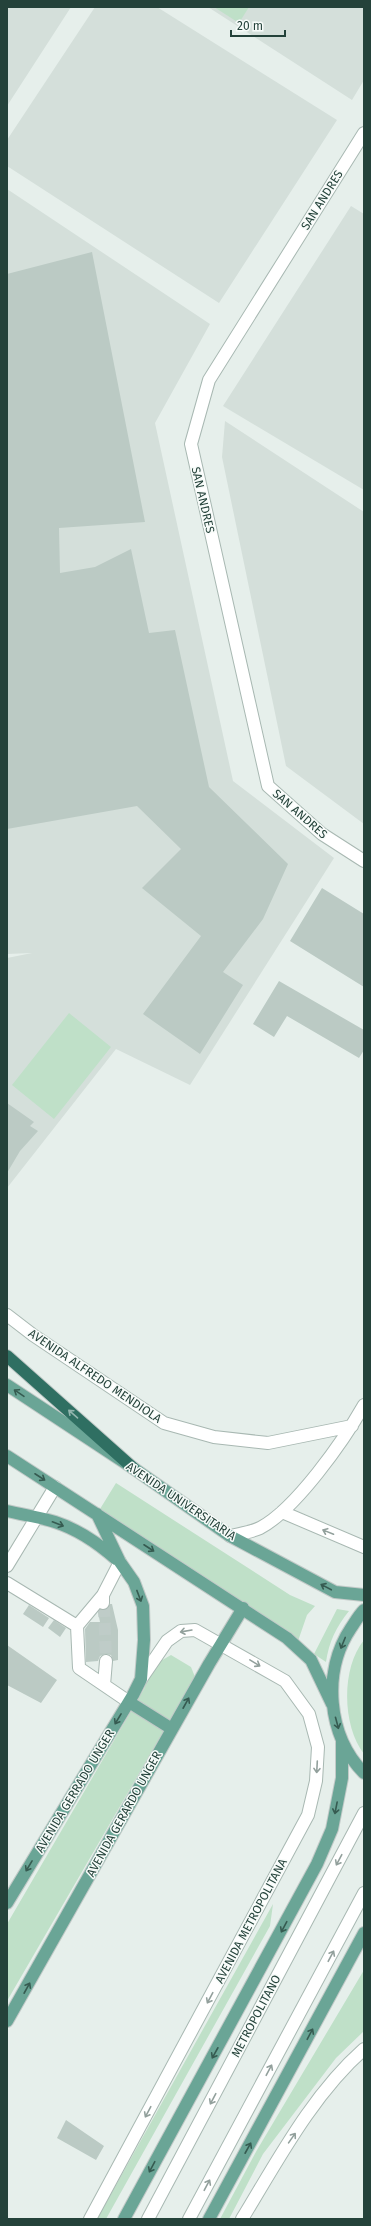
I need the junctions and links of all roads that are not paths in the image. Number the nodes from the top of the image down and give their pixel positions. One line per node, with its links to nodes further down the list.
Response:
1 (364, 133): 2 (street, SAN ANDRES)
2 (364, 861)
3 (7, 1315): 7 (street, AVENIDA ALFREDO MENDIOLA)
4 (7, 1356): 9 (highway, one-way to 4)
5 (7, 1385): 9 (main road, AVENIDA UNIVERSITARIA, one-way to 5)
6 (364, 1405): 7 (street)
7 (352, 1426): 12 (street)
8 (7, 1456): 10 (main road, one-way to 10)
9 (133, 1468): 15 (main road, AVENIDA UNIVERSITARIA)
10 (55, 1487): 13 (main road); 14 (street)
11 (7, 1511): 14 (main road)
12 (282, 1512): 15 (street); 16 (street, one-way to 12)
13 (97, 1514): 17 (main road); 21 (main road, one-way to 21)
14 (35, 1518): 17 (main road, one-way to 17); 18 (street)
15 (230, 1536): 20 (main road, AVENIDA UNIVERSITARIA, one-way to 15)
16 (364, 1547)
17 (120, 1562): 23 (street); 26 (main road, AVENIDA GERRADO UNGER, one-way to 26)
18 (7, 1566)
19 (7, 1583): 23 (street)
20 (364, 1595)
21 (243, 1608): 24 (main road, AVENIDA GERARDO UNGER); 29 (main road)
22 (364, 1610): 29 (main road, one-way to 29)
23 (77, 1626): 27 (street)
24 (222, 1643): 26 (street, AVENIDA GERRADO UNGER, one-way to 26); 30 (main road, AVENIDA GERARDO UNGER, one-way to 24); 39 (street, AVENIDA METROPOLITANA, one-way to 39)
25 (106, 1661): 27 (street)
26 (141, 1678): 28 (main road, AVENIDA GERRADO UNGER)
27 (104, 1685): 28 (street)
28 (129, 1702): 30 (main road); 35 (main road, AVENIDA GERRADO UNGER, one-way to 35)
29 (332, 1704): 31 (main road, one-way to 31)
30 (172, 1729): 37 (main road, AVENIDA GERARDO UNGER, one-way to 30)
31 (342, 1742): 32 (main road); 40 (main road, one-way to 40)
32 (364, 1773)
33 (364, 1813): 41 (street, METROPOLITANO, one-way to 41)
34 (364, 1893): 42 (street, one-way to 34)
35 (7, 1903)
36 (364, 1933): 43 (main road, one-way to 36)
37 (7, 2021)
38 (364, 2049): 44 (street, one-way to 38)
39 (90, 2219)
40 (124, 2219)
41 (148, 2219)
42 (189, 2219)
43 (209, 2219)
44 (242, 2219)

